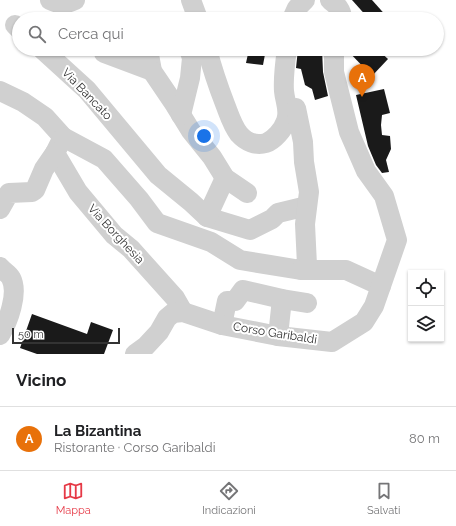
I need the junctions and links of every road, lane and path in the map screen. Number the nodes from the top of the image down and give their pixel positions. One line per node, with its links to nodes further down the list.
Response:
1 (50, 0): 5 (street)
2 (191, 0): 6 (street)
3 (305, 0): 7 (street)
4 (330, 0): 8 (street)
5 (73, 1)
6 (195, 12)
7 (295, 12)
8 (341, 12)
9 (50, 56): 20 (street, Via Bancato)
10 (112, 56): 16 (street)
11 (149, 56): 16 (street)
12 (191, 56): 19 (street)
13 (209, 56): 14 (street)
14 (286, 56)
15 (334, 56): 30 (street, Corso Garibaldi)
16 (152, 71): 19 (street)
17 (0, 91): 21 (street, Via Borghesia)
18 (296, 108): 25 (street)
19 (181, 115): 23 (street)
20 (131, 141): 22 (street); 27 (street, Via Bancato)
21 (59, 145): 22 (street); 26 (street); 33 (street, Via Borghesia)
22 (104, 159): 29 (street)
23 (225, 178): 24 (street); 27 (street)
24 (247, 193)
25 (307, 206): 27 (street); 29 (street)
26 (0, 209)
27 (207, 217)
28 (0, 267): 35 (street)
29 (301, 270): 30 (street)
30 (381, 286): 37 (street, Corso Garibaldi)
31 (282, 300): 32 (street); 34 (street); 36 (street)
32 (307, 303)
33 (183, 312): 34 (street, Corso Garibaldi); 38 (street)
34 (222, 324): 36 (street, Corso Garibaldi)
35 (0, 335)
36 (278, 336): 37 (street, Corso Garibaldi)
37 (337, 348)
38 (145, 351)

